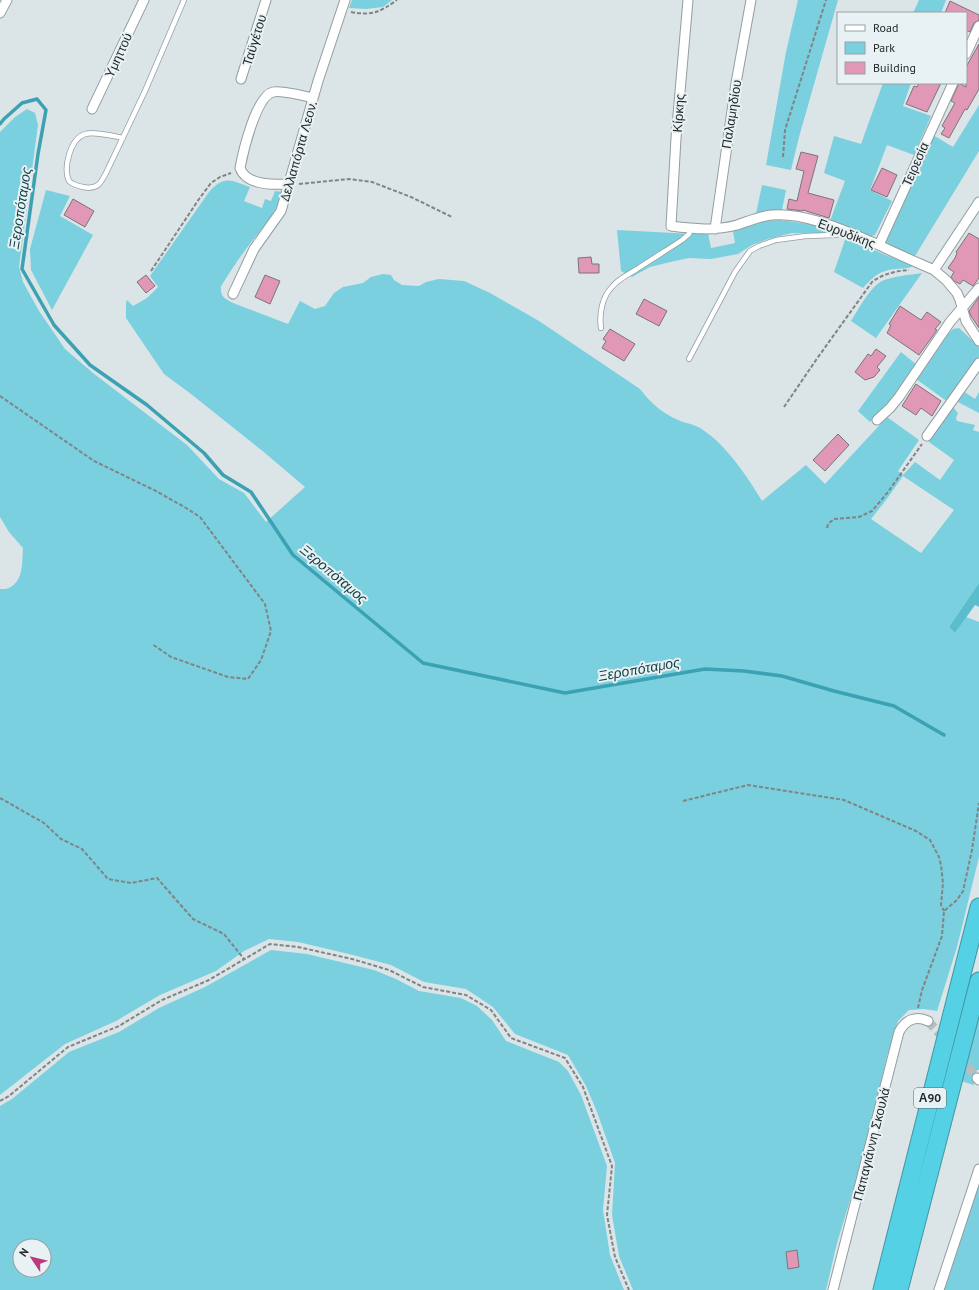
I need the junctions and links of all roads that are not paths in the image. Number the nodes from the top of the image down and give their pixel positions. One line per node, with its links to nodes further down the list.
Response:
1 (7, 0): 8 (street)
2 (144, 0): 14 (street, Υμηττού)
3 (184, 0): 15 (lane)
4 (266, 0): 11 (street, Ταϋγέτου)
5 (345, 0): 13 (street, Δελλαπόρτα Λεον.)
6 (688, 0): 18 (street, Κίρκης)
7 (751, 0): 20 (street, Παλαμηδίου)
8 (0, 13)
9 (979, 26): 10 (street)
10 (967, 52)
11 (241, 79)
12 (953, 84): 22 (street, Τειρεσία)
13 (313, 98): 16 (street, Δελλαπόρτα Λεον.); 16 (street)
14 (92, 109)
15 (123, 138): 15 (lane)
16 (288, 184): 25 (street, Δελλαπόρτα Λεον.)
17 (979, 202): 23 (street)
18 (671, 226): 19 (street, Ευρυδίκης)
19 (691, 228): 20 (street, Ευρυδίκης); 27 (lane)
20 (715, 229): 21 (street, Ευρυδίκης)
21 (843, 230): 22 (street, Ευρυδίκης); 29 (lane)
22 (878, 245): 23 (street, Ευρυδίκης)
23 (934, 270): 26 (street, Ευρυδίκης)
24 (979, 288): 26 (street)
25 (233, 294)
26 (962, 308): 28 (street, Ευρυδίκης); 31 (street)
27 (601, 328)
28 (979, 341)
29 (689, 359)
30 (979, 362): 32 (street)
31 (877, 420)
32 (927, 436)
33 (979, 907): 38 (highway, Α90)
34 (979, 981): 39 (highway, Α90)
35 (928, 1021): 37 (street, Παπαγιάννη Σκουλά)
36 (979, 1169): 40 (street)
37 (833, 1290)
38 (882, 1290)
39 (899, 1290)
40 (939, 1290)

